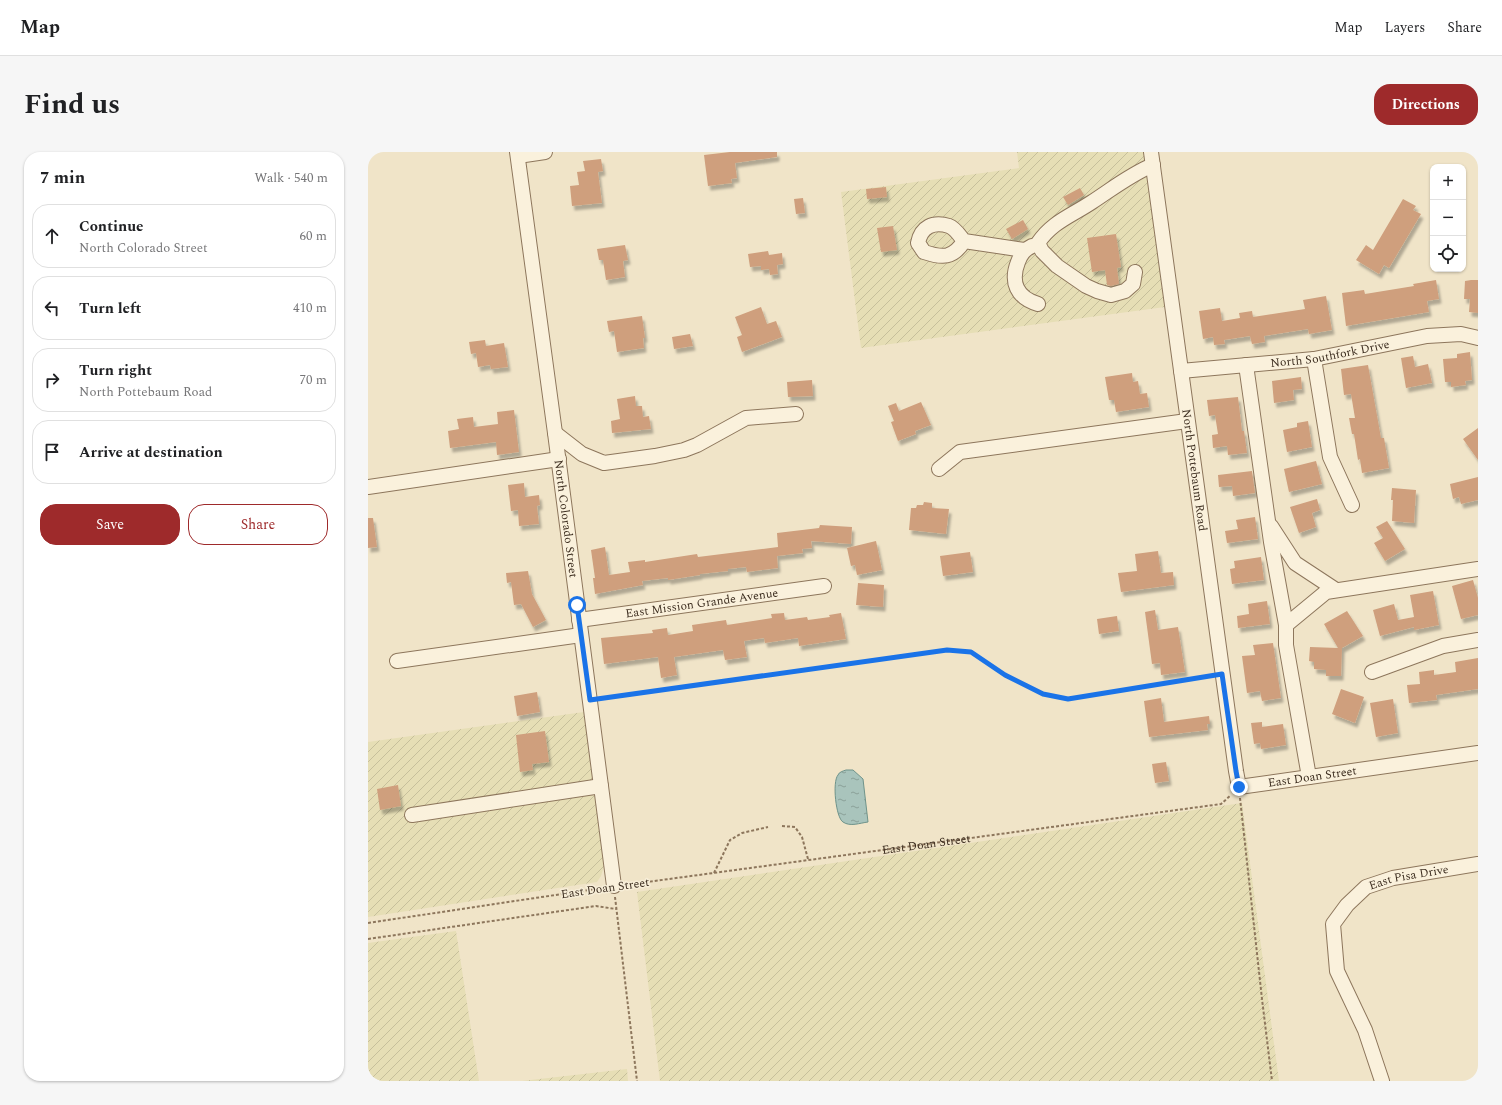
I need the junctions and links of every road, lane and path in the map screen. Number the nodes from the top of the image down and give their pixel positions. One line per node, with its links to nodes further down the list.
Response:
1 (545, 152): 2 (street)
2 (517, 154): 15 (street, North Colorado Street)
3 (1152, 158): 5 (street); 12 (street, North Pottebaum Road)
4 (964, 241): 6 (street)
5 (1038, 243): 6 (street); 7 (street)
6 (1024, 250): 8 (street)
7 (1135, 272)
8 (1038, 304)
9 (1478, 338): 10 (street, North Southfork Drive)
10 (1314, 359): 11 (street, North Southfork Drive); 19 (street)
11 (1246, 365): 12 (street, North Southfork Drive); 20 (street)
12 (1181, 371): 14 (street, North Pottebaum Road)
13 (796, 414): 15 (street)
14 (1187, 421): 17 (street); 30 (street, North Pottebaum Road)
15 (555, 433): 16 (street, North Colorado Street)
16 (559, 459): 18 (street); 24 (street, North Colorado Street)
17 (939, 469)
18 (368, 487)
19 (1352, 505)
20 (1268, 520): 23 (street); 25 (street)
21 (1478, 569): 23 (street)
22 (824, 586): 24 (street, East Mission Grande Avenue)
23 (1336, 590): 25 (street)
24 (579, 620): 26 (street, North Colorado Street)
25 (1286, 625): 33 (street)
26 (581, 634): 28 (street); 31 (street, North Colorado Street)
27 (1478, 640): 29 (street)
28 (397, 661)
29 (1372, 672)
30 (1222, 674): 31 (path); 35 (street, North Pottebaum Road)
31 (590, 700): 34 (street, North Colorado Street)
32 (1478, 754): 33 (street, East Doan Street)
33 (1309, 777): 35 (street, East Doan Street)
34 (601, 786): 36 (street); 42 (street, North Colorado Street)
35 (1239, 787): 39 (path, East Doan Street); 47 (path)
36 (412, 815)
37 (782, 826): 39 (path)
38 (768, 827): 41 (path)
39 (808, 860): 41 (path, East Doan Street)
40 (1478, 864): 48 (street, East Pisa Drive)
41 (714, 873): 42 (path, East Doan Street)
42 (614, 886): 43 (path); 44 (path, East Doan Street)
43 (616, 908): 45 (path); 46 (path)
44 (368, 923)
45 (368, 939)
46 (637, 1081)
47 (1272, 1081)
48 (1382, 1081)

